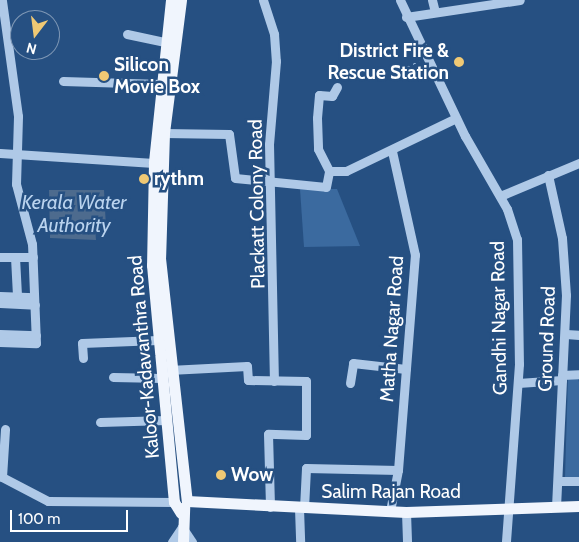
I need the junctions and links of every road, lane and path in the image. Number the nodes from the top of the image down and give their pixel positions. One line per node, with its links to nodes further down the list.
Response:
1 (2, 0): 21 (street)
2 (171, 0): 11 (main road, Kaloor-Kadavanthra Road)
3 (181, 0): 18 (main road, Kaloor-Kadavanthra Road)
4 (263, 0): 26 (street, Plackatt Colony Road)
5 (400, 0): 9 (street, Gandhi Nagar Road)
6 (432, 0): 8 (street)
7 (520, 0): 8 (street)
8 (435, 12): 9 (street)
9 (406, 17): 12 (street, Gandhi Nagar Road)
10 (127, 34): 11 (street)
11 (165, 42): 15 (main road, Kaloor-Kadavanthra Road)
12 (426, 58): 13 (path); 17 (street, Gandhi Nagar Road)
13 (384, 78)
14 (63, 81): 15 (street)
15 (161, 84): 22 (main road, Kaloor-Kadavanthra Road)
16 (337, 88): 24 (street)
17 (456, 118): 19 (street); 27 (street, Gandhi Nagar Road)
18 (164, 133): 26 (street); 31 (main road, Kaloor-Kadavanthra Road)
19 (392, 151): 24 (street); 43 (street, Matha Nagar Road)
20 (0, 153): 21 (street)
21 (15, 154): 22 (street); 30 (street)
22 (154, 163): 31 (main road, Kaloor-Kadavanthra Road)
23 (579, 163): 25 (street)
24 (329, 171): 26 (street)
25 (548, 175): 27 (street); 37 (street, Ground Road)
26 (273, 181): 48 (street, Plackatt Colony Road)
27 (500, 196): 50 (street, Gandhi Nagar Road)
28 (0, 257): 29 (street)
29 (15, 257): 30 (street); 33 (street)
30 (33, 258): 34 (street)
31 (158, 283): 40 (main road, Kaloor-Kadavanthra Road); 44 (main road, Kaloor-Kadavanthra Road)
32 (0, 296): 33 (street)
33 (17, 296): 34 (street)
34 (35, 301): 35 (street); 38 (street)
35 (0, 303)
36 (0, 334): 38 (street)
37 (566, 334): 39 (street); 47 (street, Ground Road)
38 (36, 335): 41 (street)
39 (579, 335)
40 (158, 340): 42 (street); 44 (main road, Kaloor-Kadavanthra Road)
41 (0, 342)
42 (83, 358)
43 (406, 369): 49 (street); 54 (street, Matha Nagar Road)
44 (165, 374): 46 (street); 48 (street); 51 (main road, Kaloor-Kadavanthra Road); 59 (main road, Kaloor-Kadavanthra Road)
45 (579, 374): 47 (street)
46 (113, 377)
47 (562, 378): 50 (street); 56 (street, Ground Road)
48 (274, 381): 63 (street)
49 (350, 383)
50 (518, 383): 65 (street, Gandhi Nagar Road)
51 (166, 420): 52 (street); 60 (main road, Kaloor-Kadavanthra Road)
52 (100, 422)
53 (5, 429): 55 (street)
54 (398, 470): 64 (street); 66 (street, Matha Nagar Road)
55 (1, 476): 60 (street)
56 (558, 481): 57 (street); 61 (street, Ground Road)
57 (579, 481)
58 (204, 500): 59 (main road, Salim Rajan Road); 63 (main road, Salim Rajan Road); 69 (main road)
59 (187, 501): 68 (main road)
60 (174, 502): 68 (main road)
61 (556, 506): 62 (main road, Salim Rajan Road); 65 (main road, Salim Rajan Road)
62 (579, 506)
63 (270, 507): 64 (main road, Salim Rajan Road)
64 (302, 508): 66 (main road, Salim Rajan Road); 73 (street)
65 (507, 508): 67 (main road, Salim Rajan Road); 75 (street, Gandhi Nagar Road)
66 (390, 511): 67 (main road, Salim Rajan Road)
67 (406, 512): 74 (street)
68 (181, 513): 69 (main road)
69 (182, 527): 70 (street); 71 (main road); 72 (street)
70 (172, 542)
71 (183, 542)
72 (192, 542)
73 (300, 542)
74 (407, 542)
75 (506, 542)

